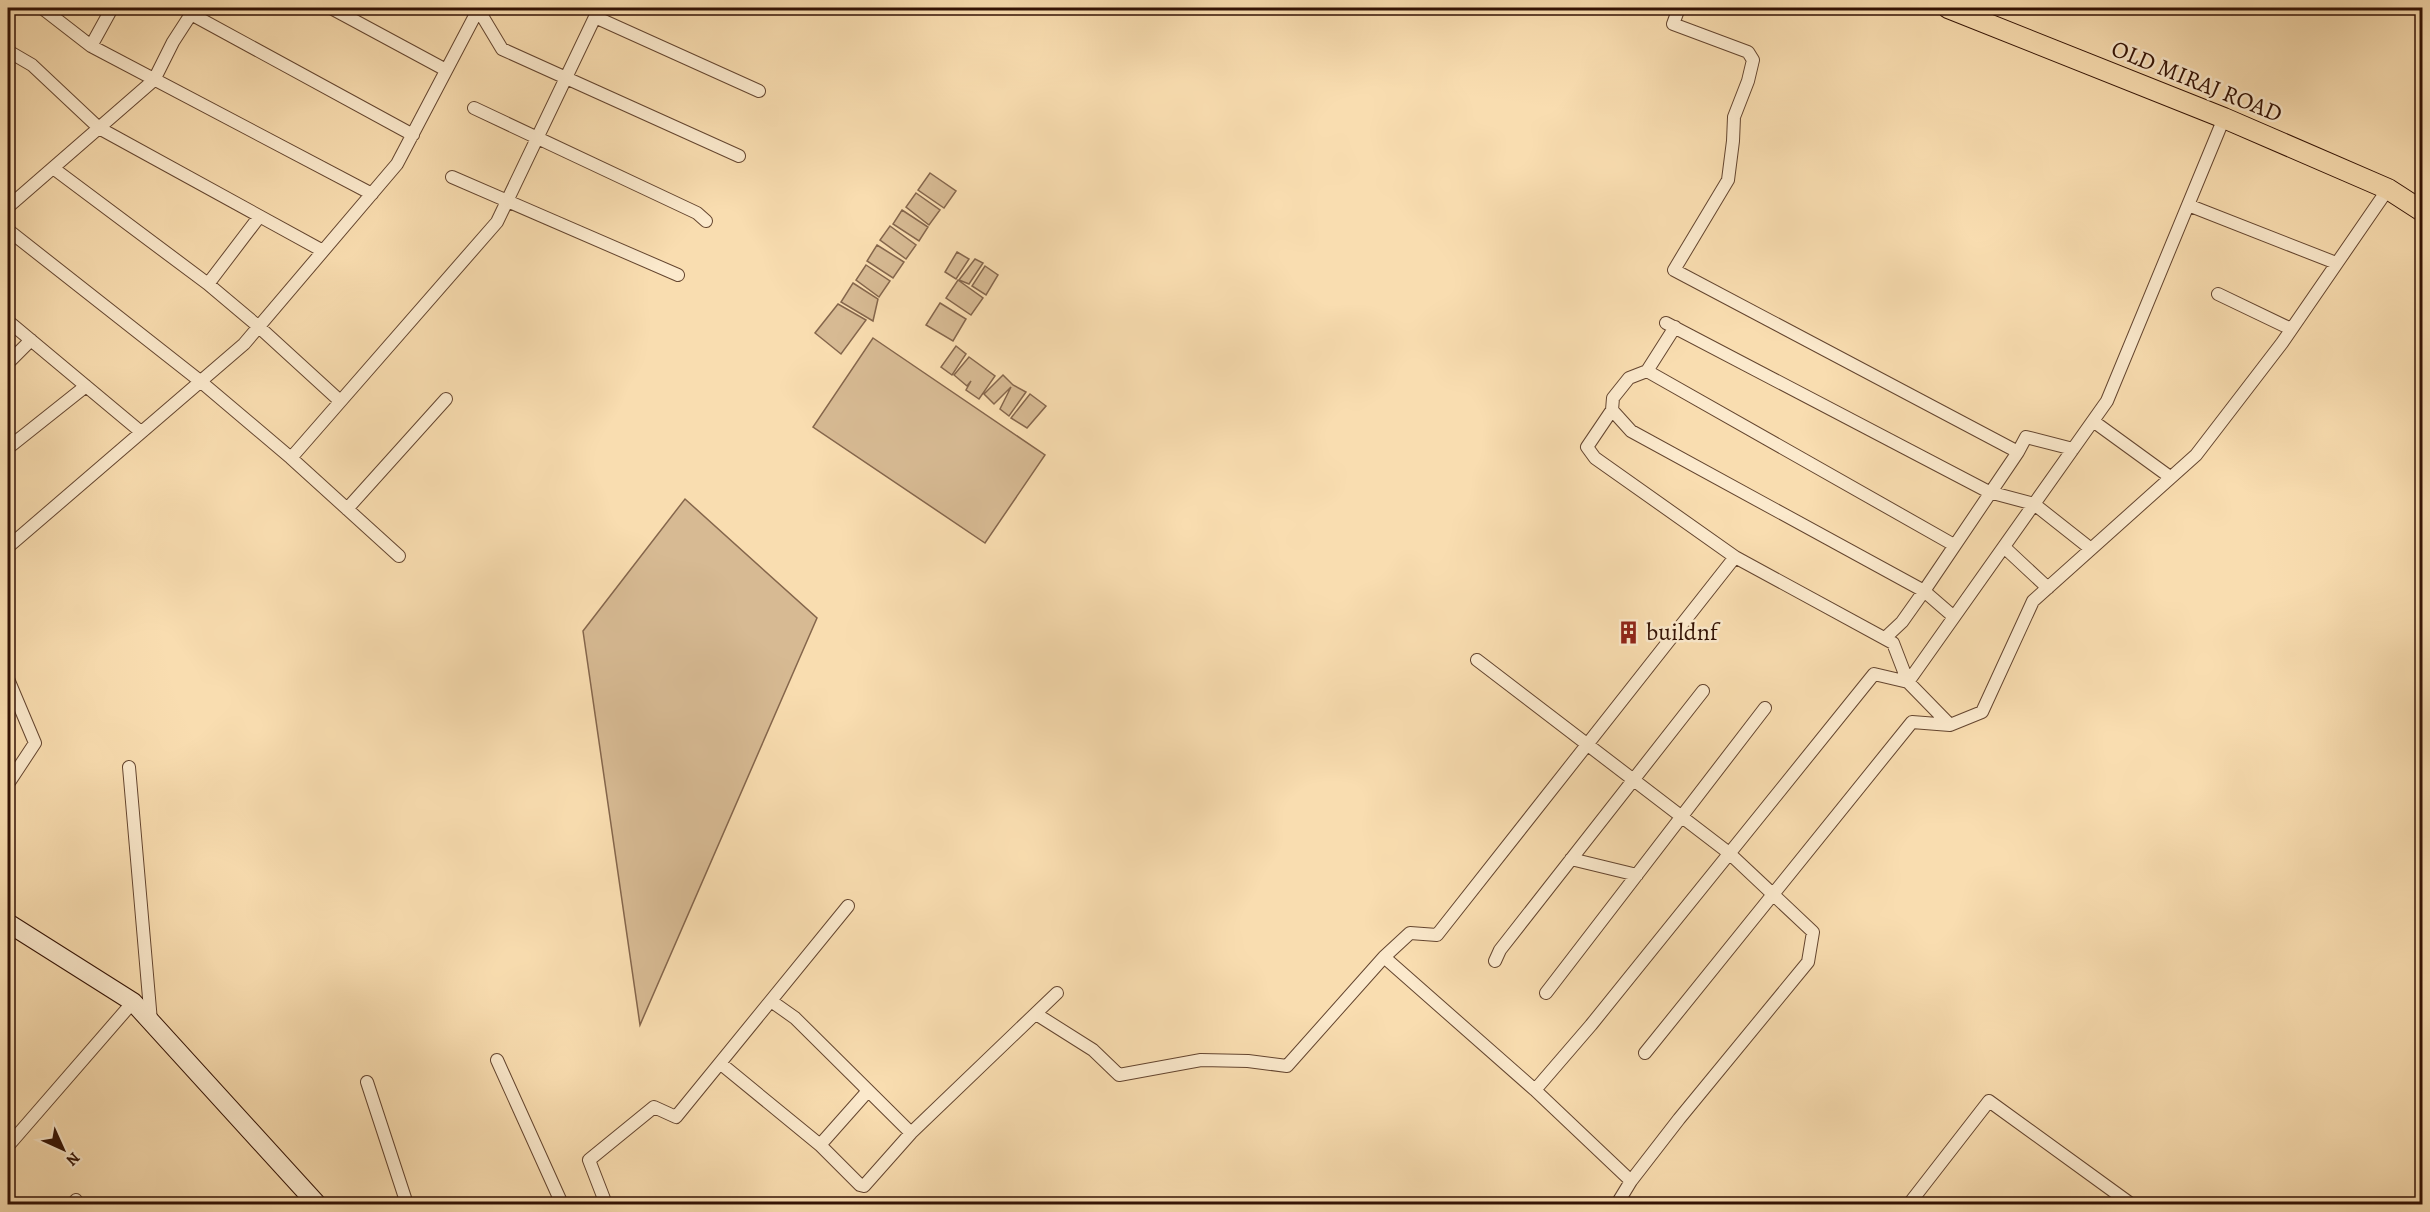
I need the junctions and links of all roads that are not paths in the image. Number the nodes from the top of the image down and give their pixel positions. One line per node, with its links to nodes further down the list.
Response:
1 (42, 8): 8 (street)
2 (112, 8): 8 (street)
3 (330, 8): 10 (street)
4 (478, 8): 10 (street); 11 (street)
5 (1678, 8): 51 (street)
6 (1948, 8): 15 (main road, OLD MIRAJ ROAD)
7 (193, 11): 12 (street); 17 (street)
8 (91, 46): 12 (street)
9 (8, 51): 16 (street)
10 (446, 70): 17 (street)
11 (565, 78): 13 (street); 18 (street); 19 (street)
12 (154, 80): 16 (street); 23 (street)
13 (759, 91)
14 (474, 108): 18 (street)
15 (2224, 118): 22 (main road, OLD MIRAJ ROAD); 26 (street)
16 (99, 128): 20 (street); 28 (street)
17 (412, 135): 23 (street)
18 (537, 138): 24 (street); 29 (street)
19 (739, 156)
20 (52, 168): 27 (street); 34 (street)
21 (452, 177): 24 (street)
22 (2388, 189): 25 (main road, OLD MIRAJ ROAD); 32 (street)
23 (372, 194): 31 (street)
24 (507, 201): 33 (street); 45 (street)
25 (2420, 204)
26 (2188, 205): 32 (street); 47 (street)
27 (8, 207)
28 (259, 217): 31 (street); 34 (street)
29 (706, 221)
30 (8, 230): 42 (street)
31 (323, 251): 37 (street)
32 (2336, 263): 38 (street)
33 (678, 275)
34 (208, 284): 37 (street)
35 (2218, 294): 38 (street)
36 (8, 321): 39 (street)
37 (259, 327): 42 (street); 45 (street)
38 (2291, 329): 53 (street)
39 (31, 340): 40 (street); 43 (street)
40 (8, 363)
41 (1647, 371): 46 (street); 54 (street); 57 (street)
42 (200, 381): 48 (street); 52 (street)
43 (86, 386): 48 (street); 49 (street)
44 (446, 399): 56 (street)
45 (340, 401): 52 (street)
46 (1612, 410): 62 (street); 64 (street)
47 (2093, 420): 50 (street); 53 (street)
48 (141, 432): 59 (street)
49 (8, 448)
50 (2073, 449): 51 (street); 55 (street)
51 (2018, 452): 54 (street)
52 (291, 458): 56 (street)
53 (2170, 477): 60 (street)
54 (1989, 492): 55 (street); 57 (street)
55 (2034, 504): 58 (street); 60 (street)
56 (347, 509): 61 (street)
57 (1954, 545): 64 (street)
58 (2004, 547): 63 (street); 65 (street)
59 (8, 548)
60 (2091, 549): 63 (street)
61 (399, 556)
62 (1735, 557): 66 (street); 73 (street)
63 (2048, 588): 72 (street)
64 (1924, 591): 65 (street); 66 (street)
65 (1954, 617): 69 (street)
66 (1885, 638): 69 (street)
67 (1477, 660): 73 (street)
68 (8, 680): 76 (street)
69 (1908, 682): 72 (street); 78 (street)
70 (1703, 691): 75 (street)
71 (1765, 708): 77 (street)
72 (1950, 725): 81 (street)
73 (1587, 744): 75 (street); 84 (street)
74 (129, 767): 91 (street)
75 (1634, 780): 77 (street); 79 (street)
76 (8, 784)
77 (1682, 817): 78 (street); 80 (street)
78 (1730, 853): 81 (street); 96 (street)
79 (1571, 860): 80 (street); 85 (street)
80 (1637, 875): 87 (street)
81 (1773, 894): 92 (street); 101 (street)
82 (848, 906): 88 (street)
83 (8, 923): 89 (main road)
84 (1384, 957): 90 (street); 96 (street)
85 (1495, 961)
86 (1057, 993): 90 (street)
87 (1546, 993)
88 (771, 1000): 94 (street); 97 (street)
89 (133, 1002): 91 (main road); 100 (street)
90 (1035, 1014): 98 (street)
91 (152, 1021): 102 (main road)
92 (1645, 1053)
93 (497, 1060): 104 (street)
94 (720, 1063): 99 (street); 105 (street)
95 (367, 1082): 103 (street)
96 (1535, 1089): 101 (street)
97 (867, 1092): 98 (street); 99 (street)
98 (911, 1133): 99 (street)
99 (820, 1145)
100 (8, 1146)
101 (1631, 1181): 106 (street)
102 (316, 1204)
103 (407, 1204)
104 (562, 1204)
105 (606, 1204)
106 (1617, 1204)
107 (1909, 1204): 108 (street)
108 (2131, 1204)

